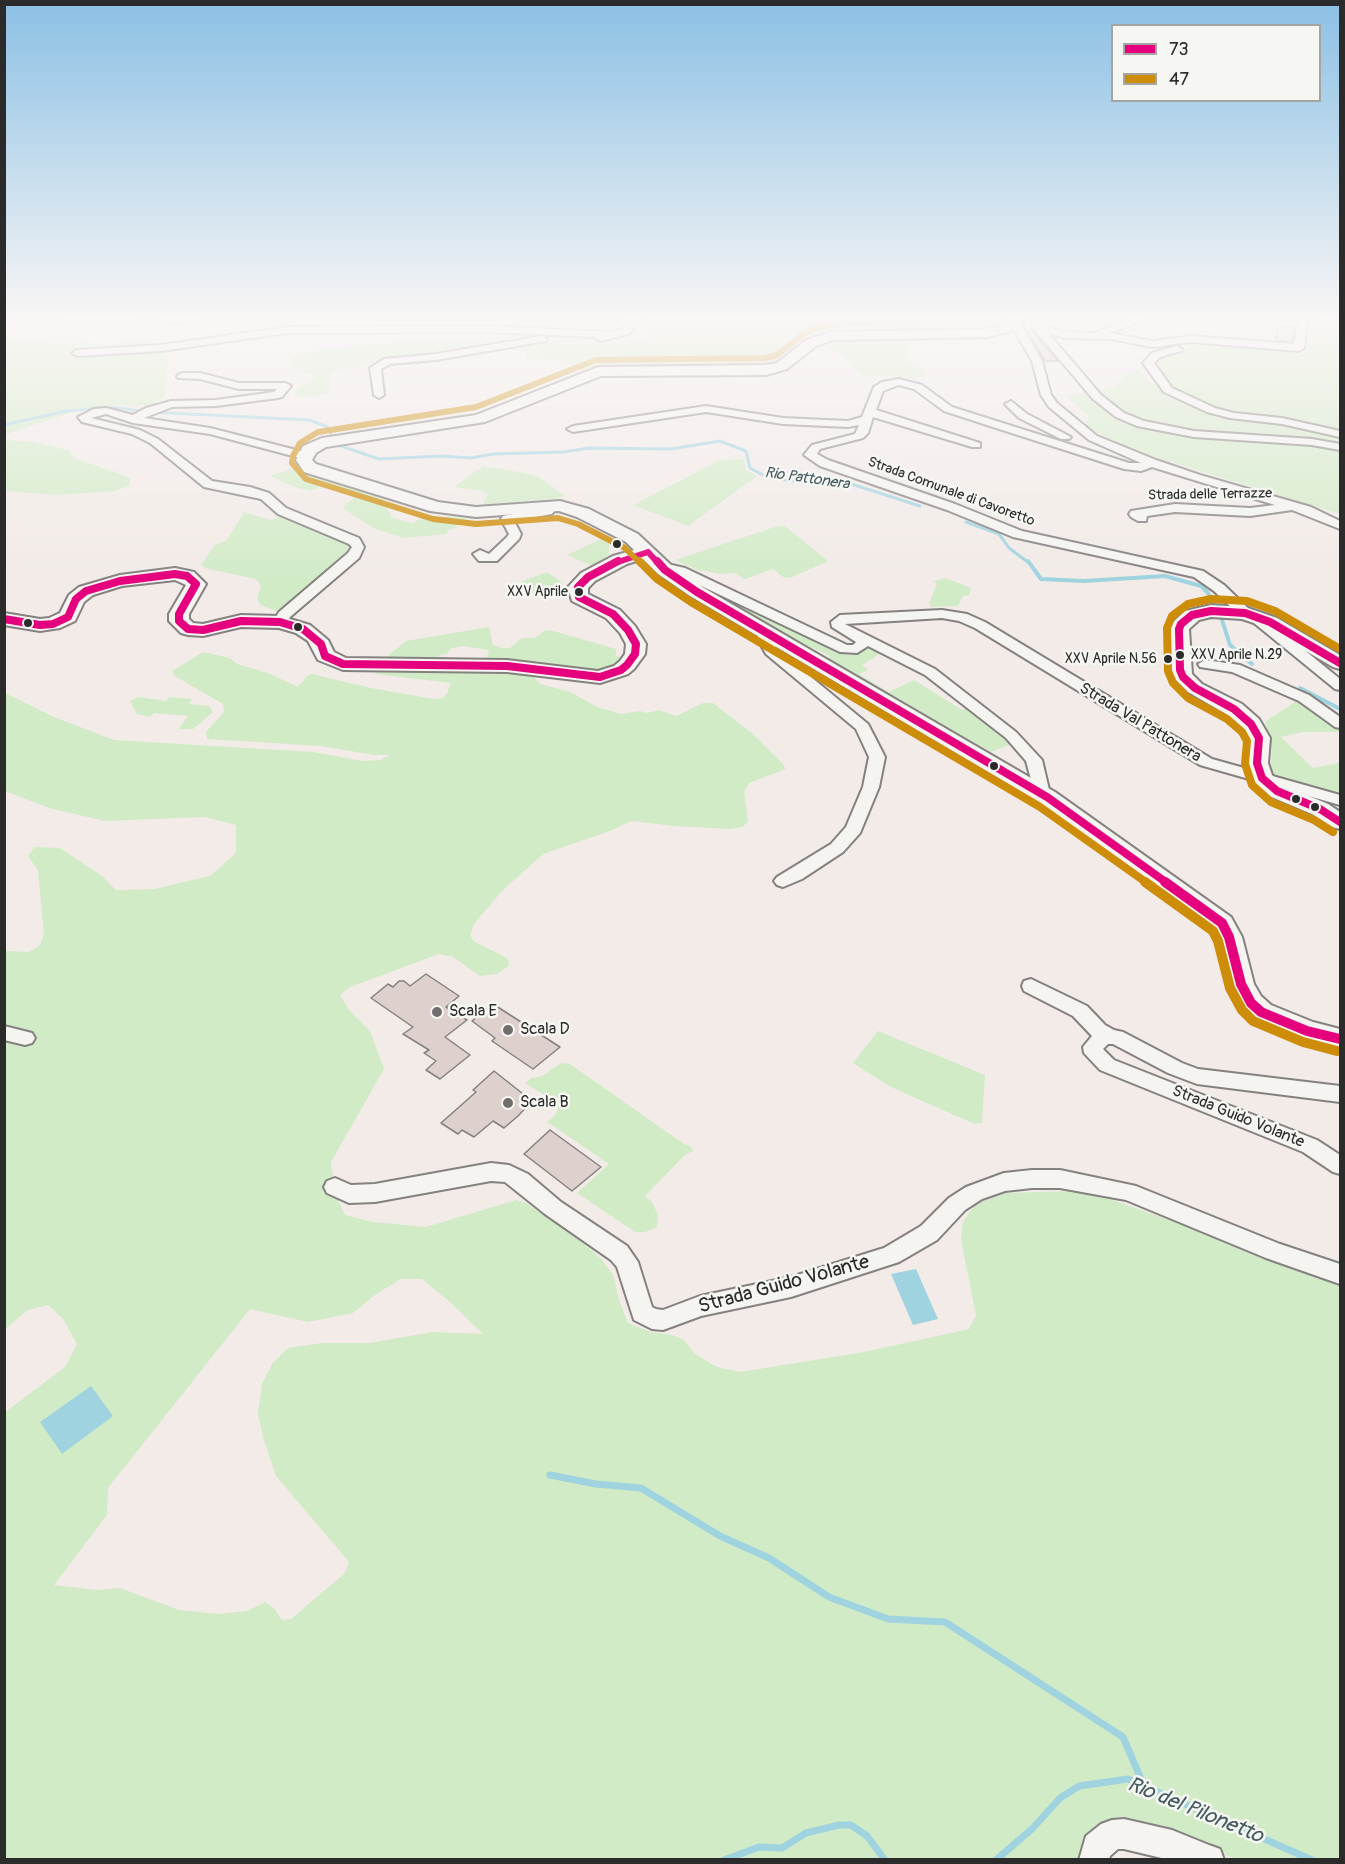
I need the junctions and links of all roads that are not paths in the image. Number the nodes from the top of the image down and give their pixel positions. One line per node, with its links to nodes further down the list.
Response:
1 (166, 406): 9 (street)
2 (512, 406): 16 (street)
3 (872, 406): 10 (street, Strada Comunale di Cavoretto)
4 (944, 406): 15 (street, Strada Comunale di Cavoretto)
5 (1013, 406): 15 (street)
6 (1054, 406): 17 (street)
7 (1108, 406): 14 (street)
8 (1206, 406): 12 (street)
9 (142, 414): 16 (street); 30 (street)
10 (868, 416): 11 (street); 13 (street); 25 (street, Strada Comunale di Cavoretto)
11 (573, 429)
12 (1341, 434)
13 (976, 445)
14 (1341, 447)
15 (1087, 452): 17 (street, Strada Comunale di Cavoretto)
16 (304, 455): 19 (street)
17 (1152, 463): 18 (street, Strada delle Terrazze)
18 (1294, 505): 20 (street, Strada delle Terrazze); 21 (street, Strada delle Terrazze)
19 (571, 509): 26 (street); 27 (street)
20 (1307, 510): 22 (street, Strada delle Terrazze); 23 (street, Strada delle Terrazze)
21 (1142, 518)
22 (1341, 519)
23 (1341, 525)
24 (1079, 539): 25 (street, Strada Comunale di Cavoretto)
25 (1050, 542): 28 (street, Strada Comunale di Cavoretto)
26 (480, 554)
27 (656, 560): 30 (street); 31 (street); 32 (street)
28 (1234, 613): 33 (street); 35 (street, Strada Comunale di Cavoretto); 37 (street)
29 (4, 618): 30 (street)
30 (280, 622)
31 (767, 633): 38 (street); 41 (street)
32 (861, 637): 37 (street, Strada Val Pattonera); 38 (street, Strada Val Pattonera)
33 (1341, 663)
34 (1205, 664): 36 (street)
35 (1341, 686)
36 (1341, 724)
37 (1262, 778): 39 (street, Strada Val Pattonera); 40 (street)
38 (1042, 794): 46 (street)
39 (1341, 800)
40 (1341, 822)
41 (783, 881)
42 (1031, 986): 44 (street, Strada Guido Volante)
43 (4, 1033): 45 (street)
44 (1109, 1036): 47 (street, Strada Guido Volante); 48 (street, Strada Guido Volante)
45 (25, 1038)
46 (1341, 1039)
47 (1341, 1094)
48 (1341, 1166)
49 (335, 1187): 50 (street, Strada Guido Volante)
50 (1341, 1274)
51 (1094, 1860): 52 (street)
52 (1209, 1860)

